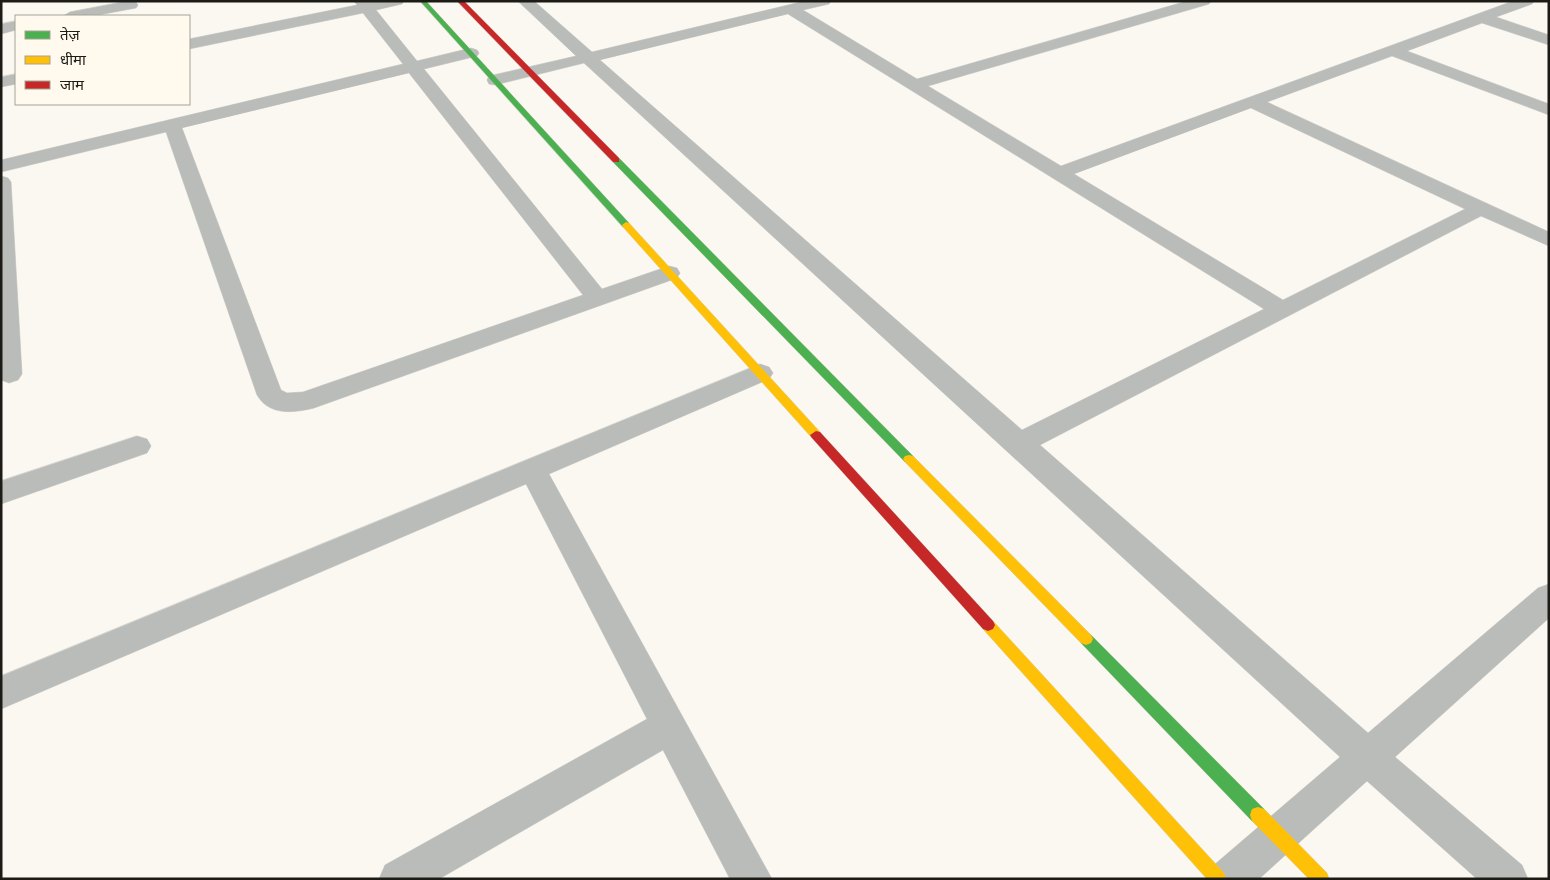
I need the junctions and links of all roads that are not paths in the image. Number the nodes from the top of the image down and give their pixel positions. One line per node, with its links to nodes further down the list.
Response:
1 (397, 1): 8 (street)
2 (423, 1): 18 (street)
3 (460, 1): 21 (street)
4 (525, 1): 19 (street)
5 (824, 1): 10 (street)
6 (1204, 1): 25 (street)
7 (1527, 1): 12 (street)
8 (363, 4): 16 (street); 20 (street)
9 (132, 8): 11 (street)
10 (790, 9): 19 (street); 25 (street)
11 (78, 15)
12 (1483, 18): 15 (street); 17 (street)
13 (15, 26): 14 (street)
14 (1, 29)
15 (1549, 40)
16 (190, 44)
17 (1393, 51): 26 (street); 27 (street)
18 (471, 54): 20 (street); 23 (street)
19 (589, 58): 21 (street); 39 (street)
20 (414, 68): 28 (street); 35 (street)
21 (529, 72): 23 (street); 47 (street)
22 (15, 79): 24 (street)
23 (495, 80): 34 (street)
24 (1, 82)
25 (914, 85): 30 (street)
26 (1252, 102): 30 (street); 32 (street)
27 (1549, 110)
28 (172, 124): 29 (street); 35 (street)
29 (1, 166)
30 (1059, 173): 36 (street)
31 (1, 182): 38 (street)
32 (1482, 208): 33 (street); 36 (street)
33 (1549, 240)
34 (669, 273): 35 (street); 37 (street)
35 (597, 298)
36 (1283, 310): 39 (street)
37 (760, 373): 41 (street); 50 (street)
38 (9, 374)
39 (1019, 444): 46 (street)
40 (137, 446): 42 (street)
41 (532, 469): 44 (street); 45 (street)
42 (1, 493)
43 (1549, 598): 46 (street)
44 (1, 693)
45 (670, 726): 48 (street); 49 (street)
46 (1367, 757): 47 (street); 53 (street)
47 (1278, 835): 51 (street); 52 (street)
48 (400, 879)
49 (752, 879)
50 (1218, 879)
51 (1228, 879)
52 (1321, 879)
53 (1508, 879)

